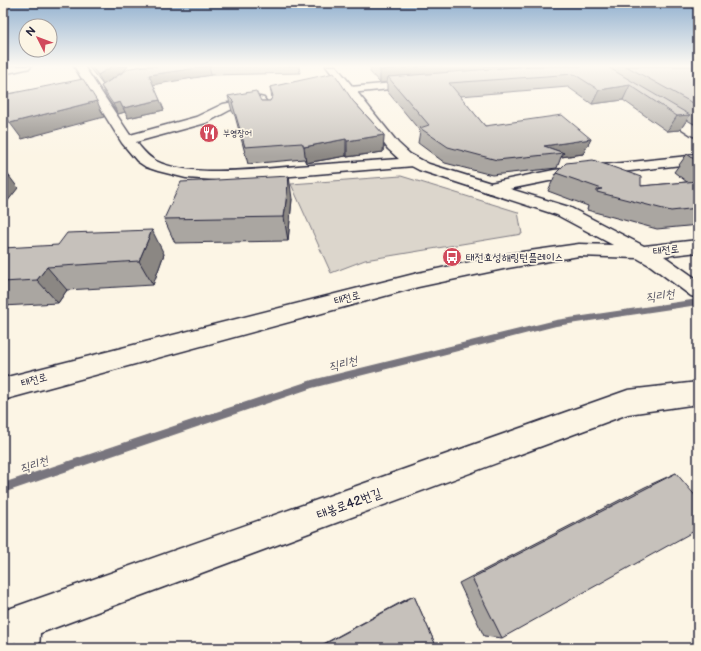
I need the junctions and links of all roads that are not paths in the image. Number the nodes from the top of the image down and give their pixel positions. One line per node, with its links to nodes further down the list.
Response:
1 (104, 96): 6 (street)
2 (355, 96): 8 (street)
3 (645, 101): 5 (street)
4 (268, 112): 6 (street)
5 (698, 133)
6 (127, 140): 8 (street)
7 (698, 158): 9 (street)
8 (414, 162): 9 (street)
9 (490, 188): 11 (street)
10 (698, 246): 11 (street, 태전로)
11 (650, 257): 12 (street); 13 (street, 태전로)
12 (698, 291)
13 (3, 389)
14 (698, 393): 15 (street, 태봉로42번길)
15 (16, 624): 16 (lane)
16 (27, 648)

